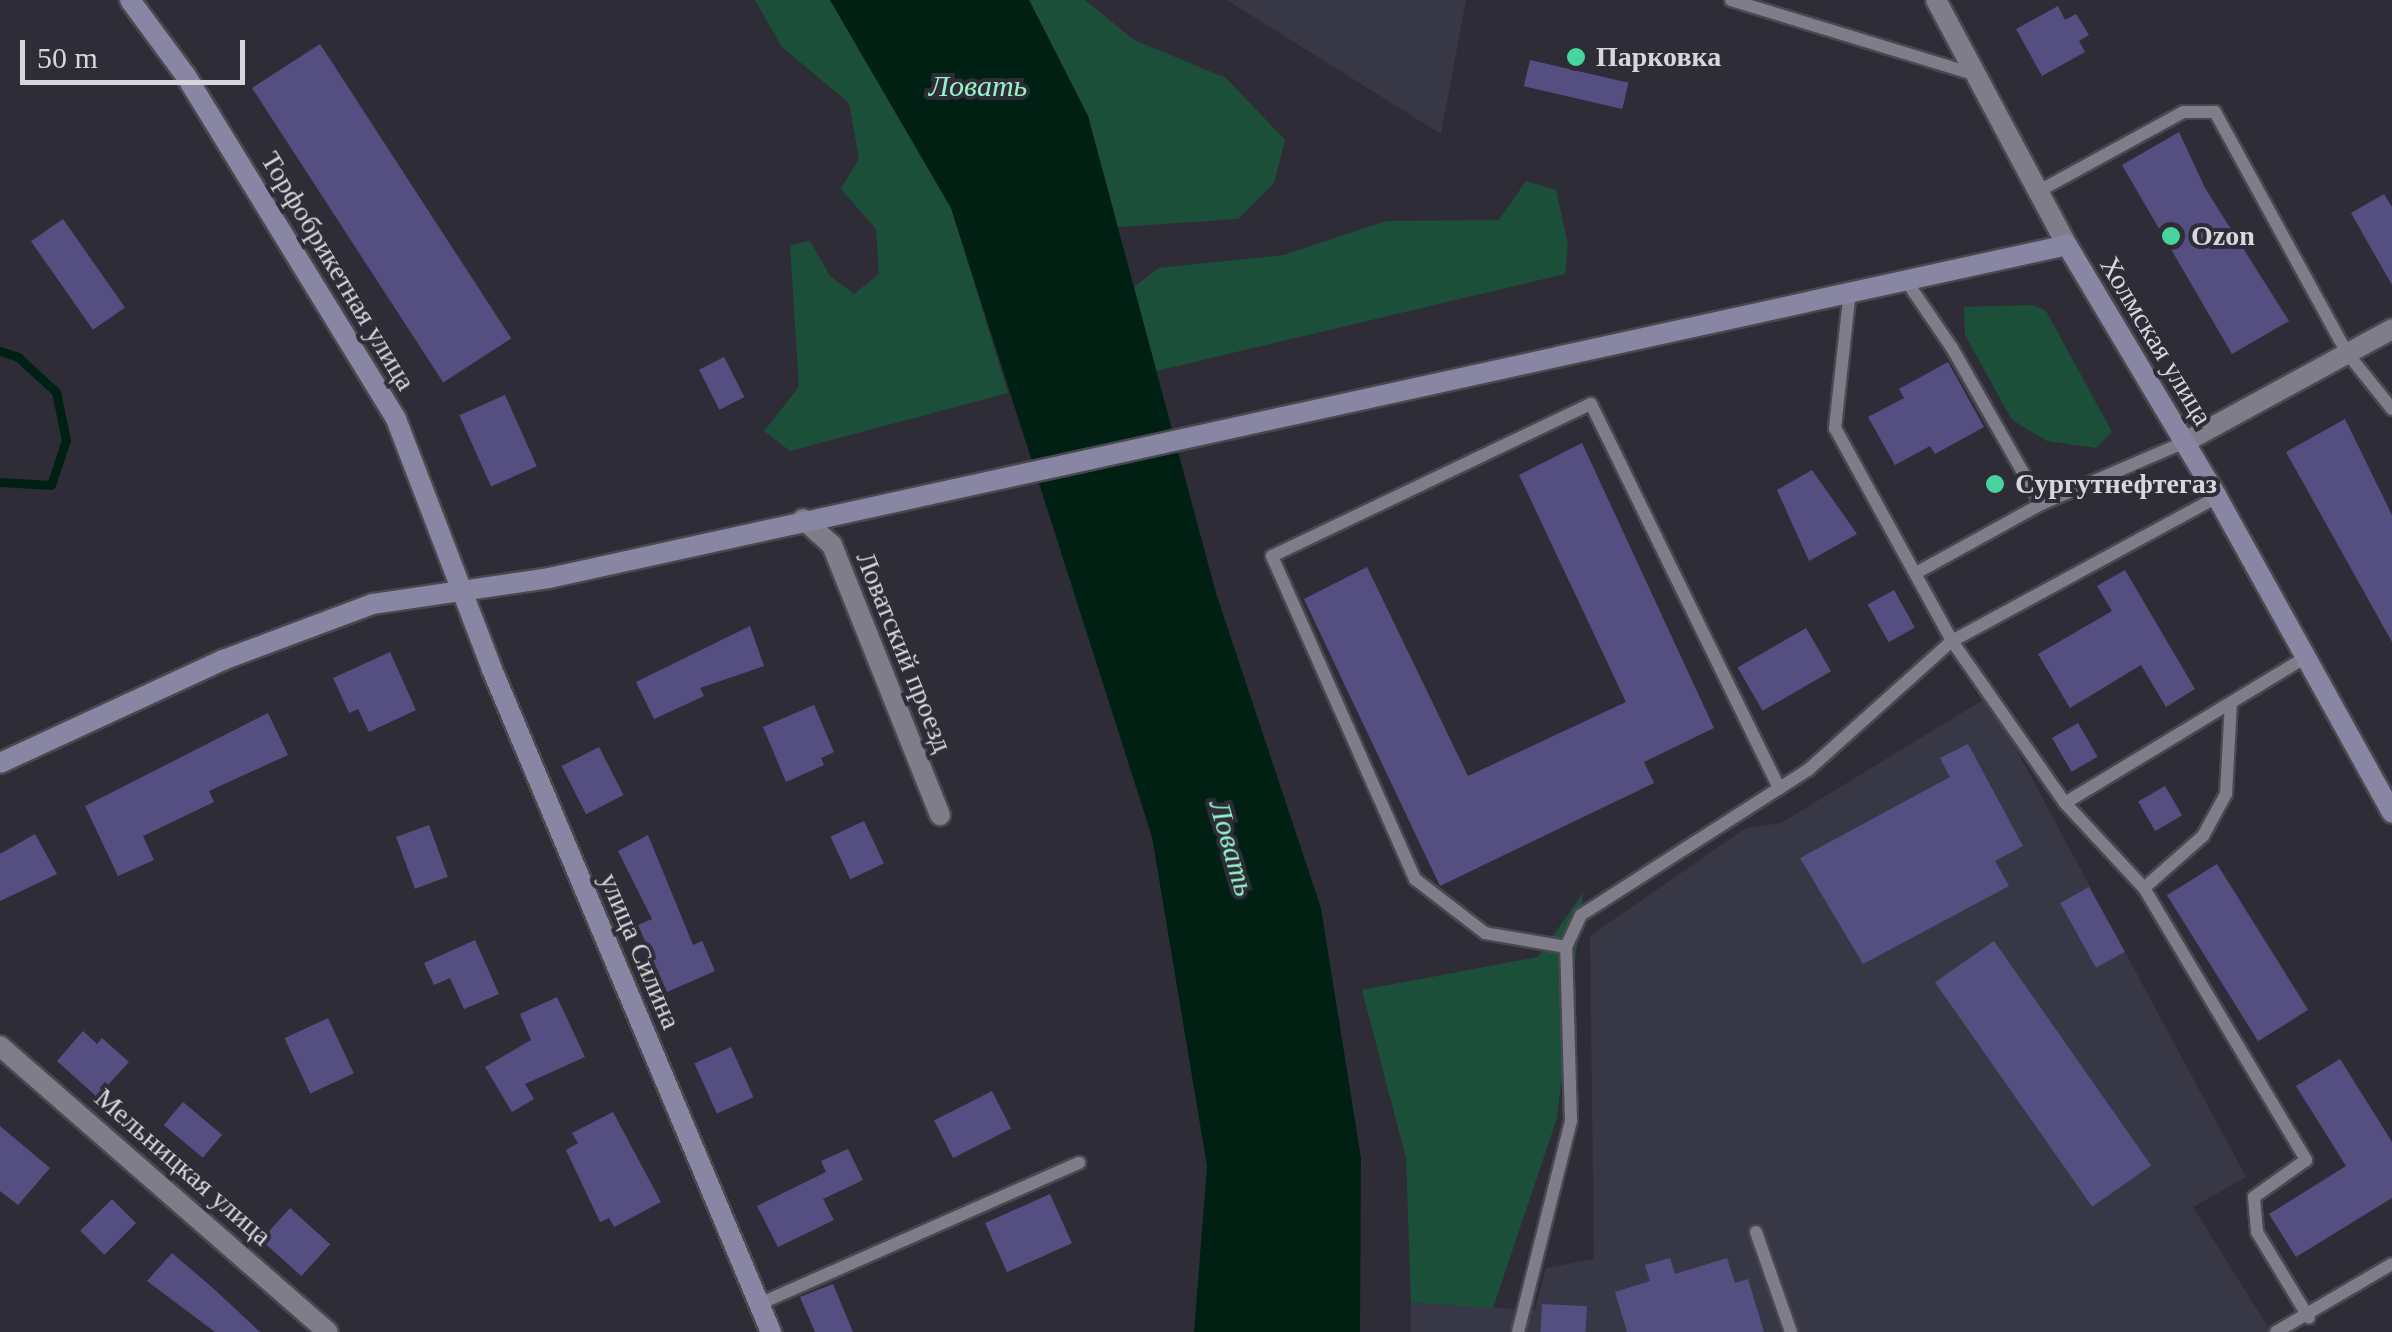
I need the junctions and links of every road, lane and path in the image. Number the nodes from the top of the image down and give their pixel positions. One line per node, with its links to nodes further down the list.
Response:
1 (130, 0): 17 (main road, Торфобрикетная улица)
2 (1731, 0): 4 (lane)
3 (1936, 0): 4 (street, Холмская улица)
4 (1978, 76): 5 (street, Холмская улица)
5 (2039, 191): 6 (street, Холмская улица); 10 (lane)
6 (2067, 246): 7 (main road); 12 (main road, Холмская улица)
7 (1905, 279): 8 (main road); 14 (lane)
8 (1850, 290): 15 (main road); 16 (lane)
9 (2392, 329): 10 (street)
10 (2348, 353): 11 (lane); 12 (street)
11 (2392, 409)
12 (2185, 442): 13 (main road, Холмская улица); 14 (lane)
13 (2216, 496): 18 (lane); 19 (main road, Холмская улица)
14 (2041, 504): 16 (lane)
15 (803, 518): 17 (main road); 25 (street, Ловатский проезд)
16 (1916, 573): 18 (lane)
17 (462, 589): 21 (main road); 32 (main road, улица Силина)
18 (1952, 641): 22 (lane); 23 (lane)
19 (2306, 658): 20 (lane); 24 (main road, Холмская улица)
20 (2231, 703): 23 (lane); 26 (lane)
21 (0, 763)
22 (1779, 788): 27 (lane); 27 (lane)
23 (2065, 804): 26 (lane)
24 (2392, 814)
25 (940, 815)
26 (2144, 888): 33 (lane)
27 (1566, 947): 36 (lane)
28 (0, 1046): 34 (street, Мельницкая улица)
29 (1079, 1163): 32 (lane)
30 (1756, 1232): 37 (lane)
31 (2392, 1264): 33 (lane)
32 (759, 1304): 35 (main road, улица Силина)
33 (2309, 1318): 38 (lane)
34 (328, 1332)
35 (771, 1332)
36 (1518, 1332)
37 (1791, 1332)
38 (2276, 1332)

